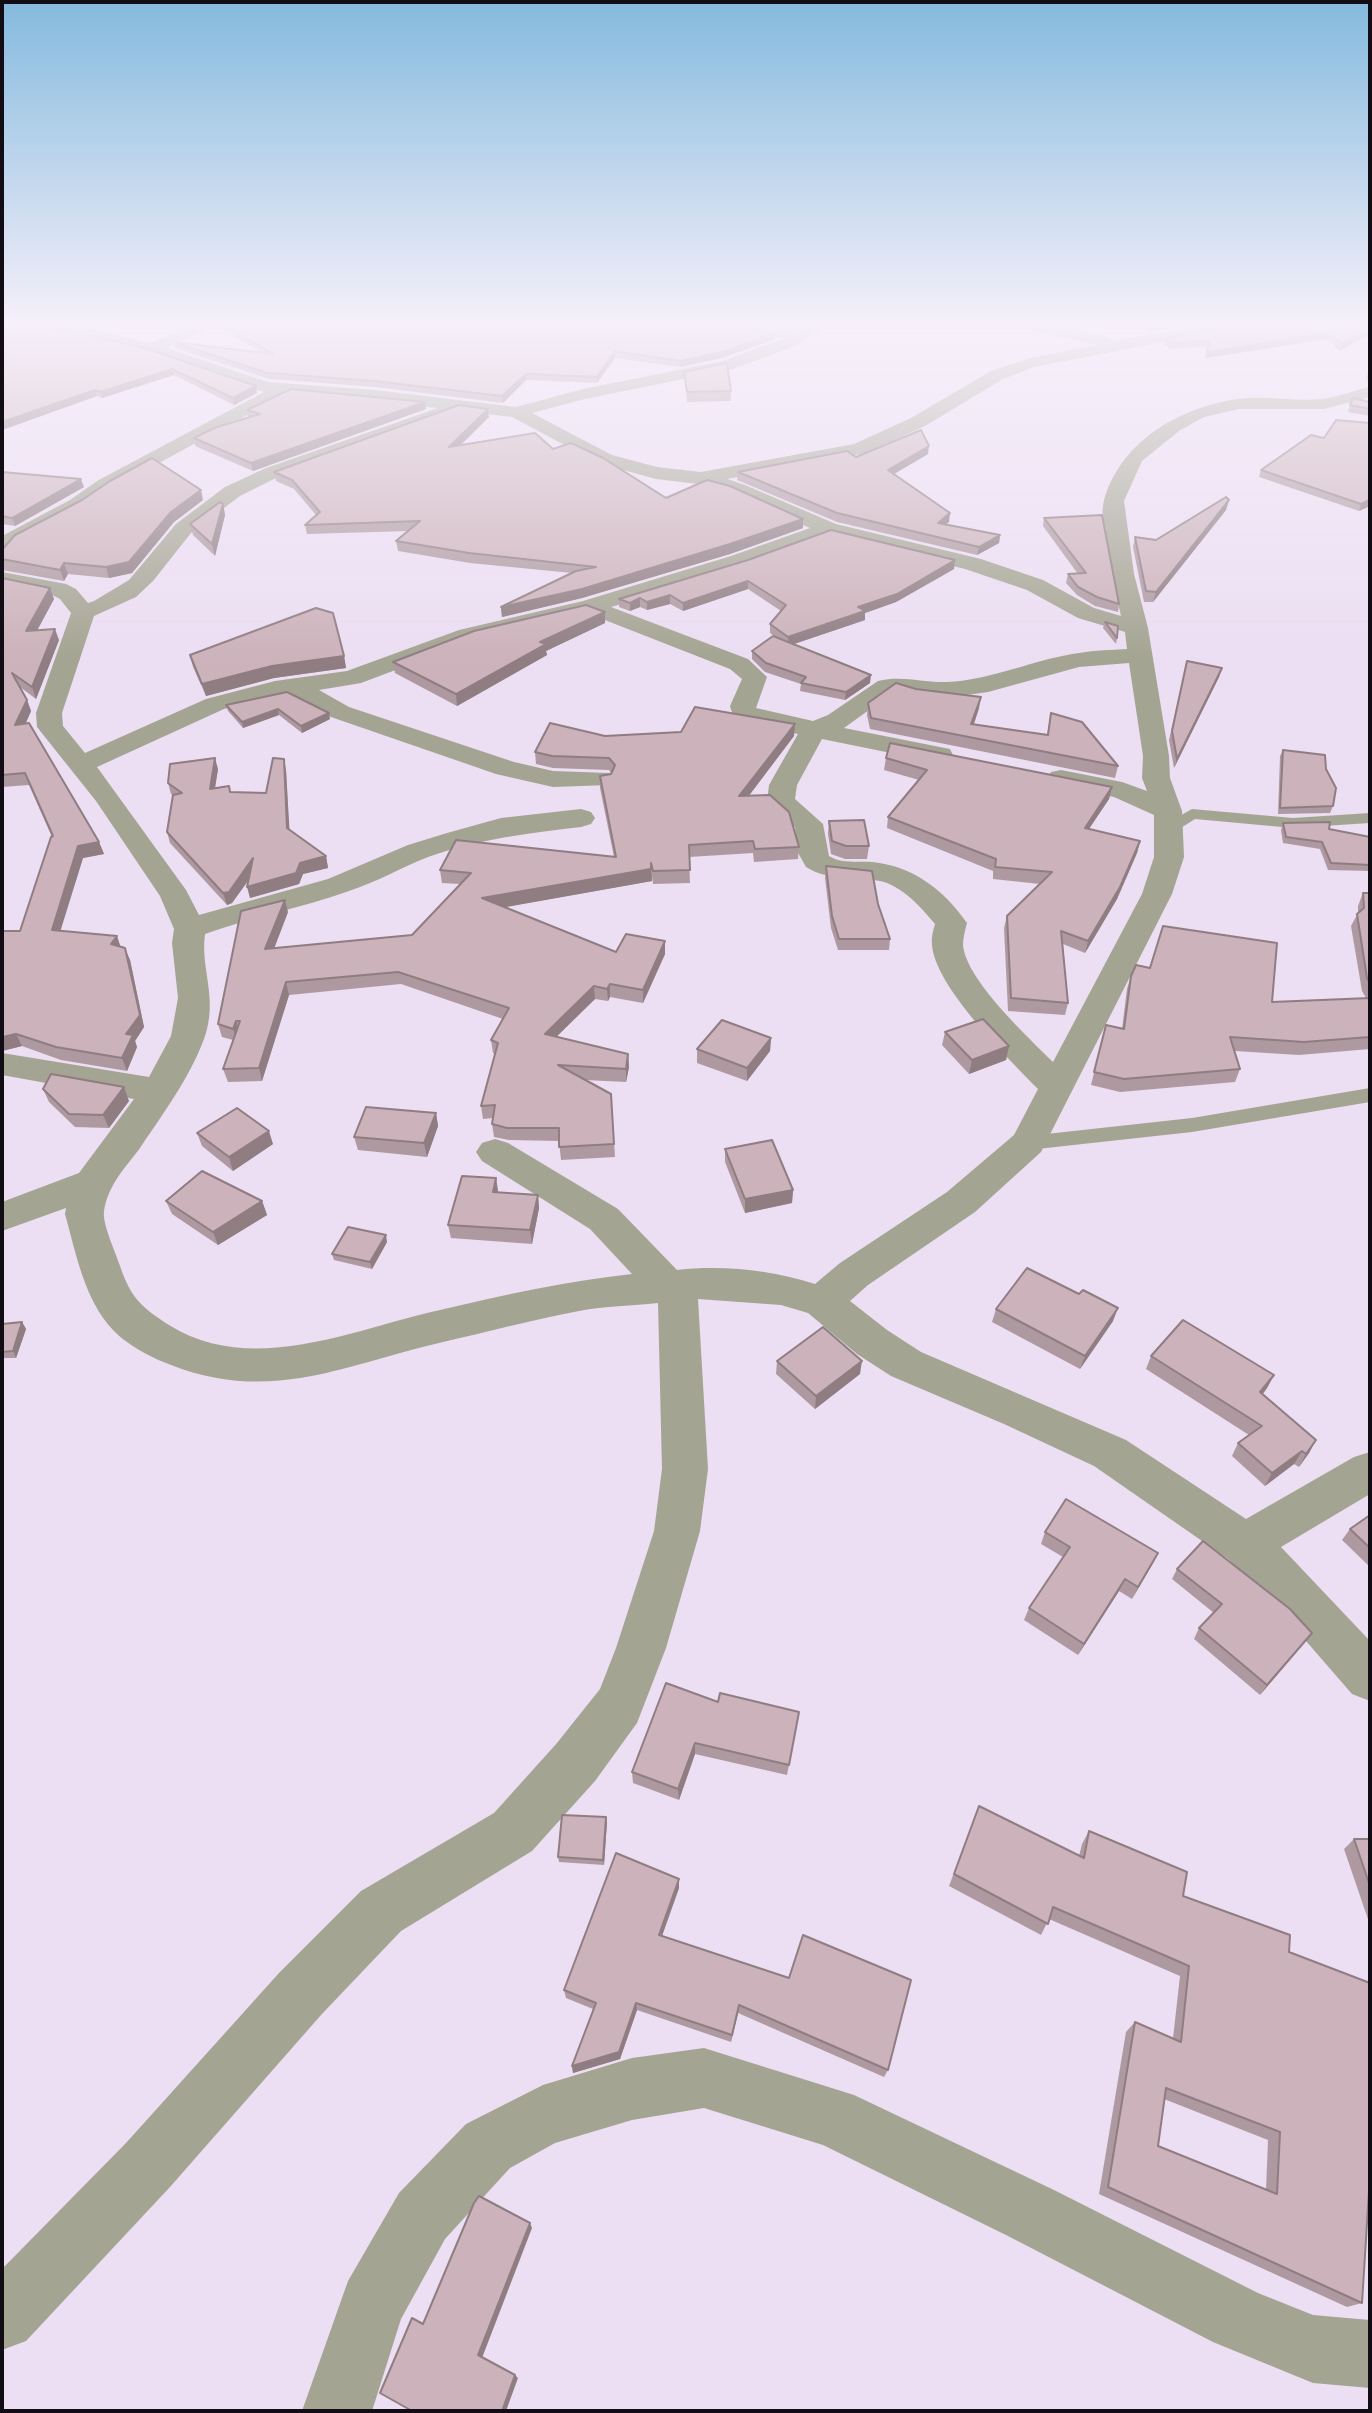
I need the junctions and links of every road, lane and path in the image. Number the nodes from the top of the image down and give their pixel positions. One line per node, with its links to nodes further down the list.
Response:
1 (196, 436): 8 (street)
2 (373, 436): 11 (street)
3 (562, 436): 6 (street)
4 (888, 436): 6 (street)
5 (1161, 436): 12 (street)
6 (700, 478): 7 (street)
7 (829, 529): 10 (street); 12 (street)
8 (2, 545)
9 (2, 579): 11 (street)
10 (589, 606): 13 (street); 14 (street)
11 (83, 612): 16 (street)
12 (1138, 642): 14 (street); 21 (street)
13 (294, 687): 16 (street); 18 (street)
14 (813, 731): 15 (street); 24 (street)
15 (959, 759)
16 (82, 764): 22 (street)
17 (1033, 773): 21 (street)
18 (599, 779)
19 (580, 818): 22 (street)
20 (1370, 818): 21 (lane)
21 (1169, 819): 24 (street)
22 (190, 929): 25 (street)
23 (2, 1064): 25 (street)
24 (1055, 1086): 27 (street)
25 (158, 1091): 29 (street)
26 (1370, 1095): 27 (lane)
27 (1027, 1143): 32 (street)
28 (495, 1152): 31 (street)
29 (92, 1183): 30 (street); 31 (street)
30 (2, 1217)
31 (667, 1285): 32 (street); 36 (street)
32 (821, 1302): 34 (street)
33 (1370, 1471): 34 (street)
34 (1245, 1544): 35 (street)
35 (1370, 1677)
36 (2, 2317)
37 (1370, 2354): 38 (street)
38 (337, 2411)

